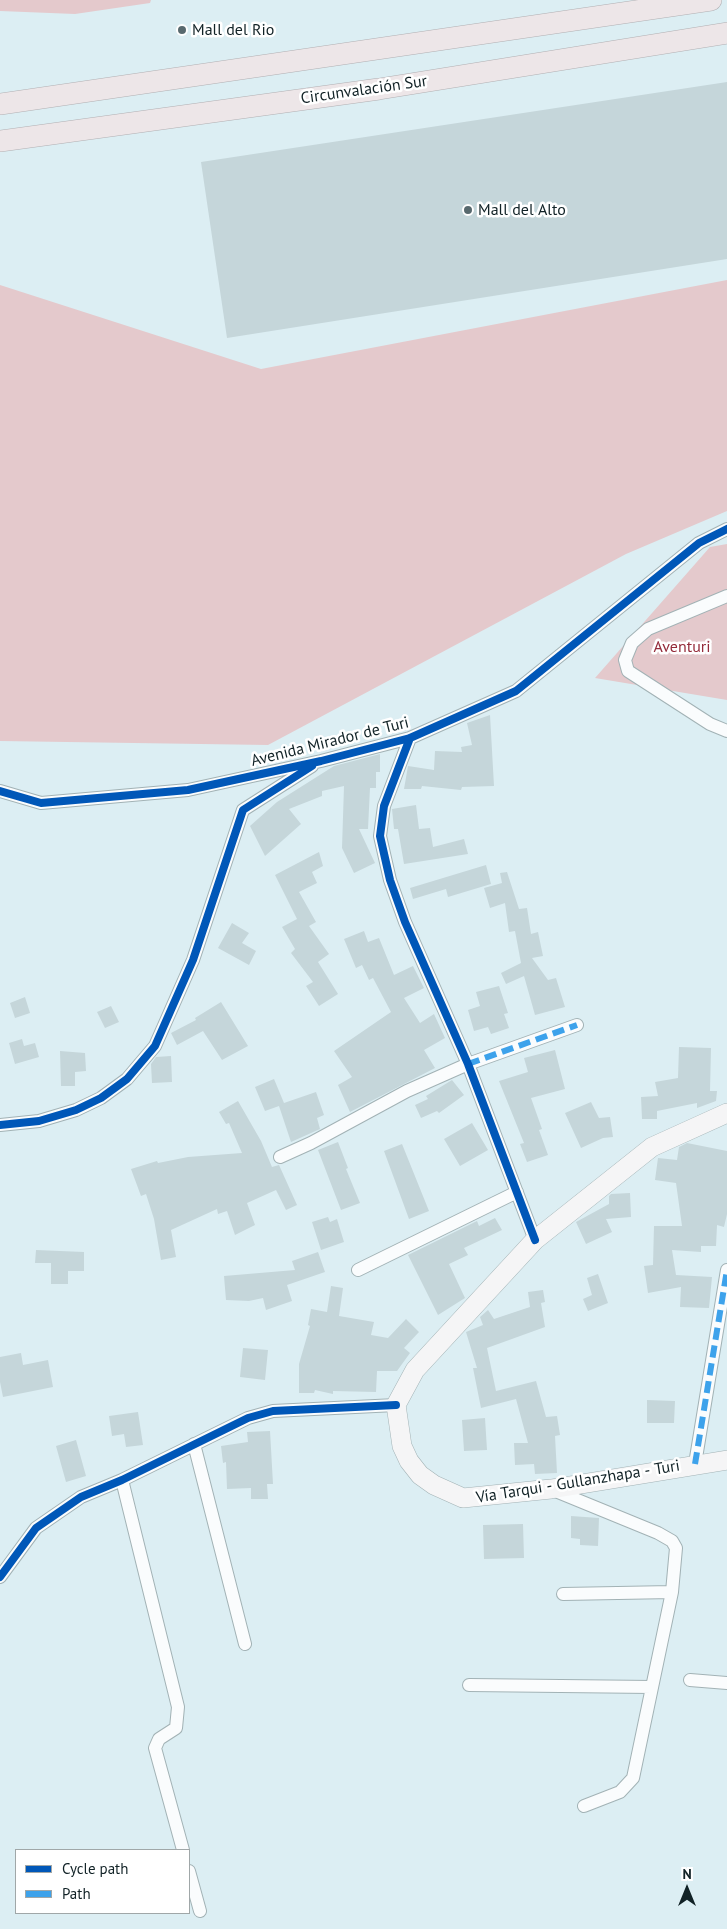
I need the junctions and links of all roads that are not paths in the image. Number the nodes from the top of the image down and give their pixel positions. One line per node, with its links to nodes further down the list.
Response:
1 (711, 0): 3 (highway)
2 (727, 32): 4 (highway, Circunvalación Sur)
3 (0, 104)
4 (0, 140)
5 (727, 530): 8 (street, Avenida Mirador de Turi)
6 (727, 596): 7 (street)
7 (727, 731)
8 (410, 738): 9 (street, Avenida Mirador de Turi); 12 (street)
9 (321, 761): 10 (street, Avenida Mirador de Turi); 14 (street)
10 (0, 791)
11 (577, 1025): 12 (street)
12 (468, 1064): 15 (street); 16 (street)
13 (727, 1113): 17 (main road)
14 (0, 1125)
15 (280, 1157)
16 (516, 1192): 17 (street); 18 (street)
17 (535, 1240): 20 (main road)
18 (358, 1270)
19 (727, 1270): 23 (street)
20 (396, 1405): 21 (street); 25 (main road, Vía Tarqui - Gullanzhapa - Turi)
21 (194, 1444): 24 (street); 29 (street)
22 (727, 1460): 23 (main road, Vía Tarqui - Gullanzhapa - Turi)
23 (695, 1464): 25 (main road, Vía Tarqui - Gullanzhapa - Turi)
24 (122, 1480): 26 (street); 35 (street)
25 (551, 1489): 27 (street)
26 (1, 1571)
27 (672, 1592): 28 (street); 33 (street)
28 (563, 1594)
29 (245, 1644)
30 (690, 1680): 31 (street)
31 (727, 1683)
32 (469, 1685): 33 (street)
33 (652, 1687): 34 (street)
34 (584, 1806)
35 (183, 1849)
36 (190, 1875): 37 (street)
37 (200, 1911)

